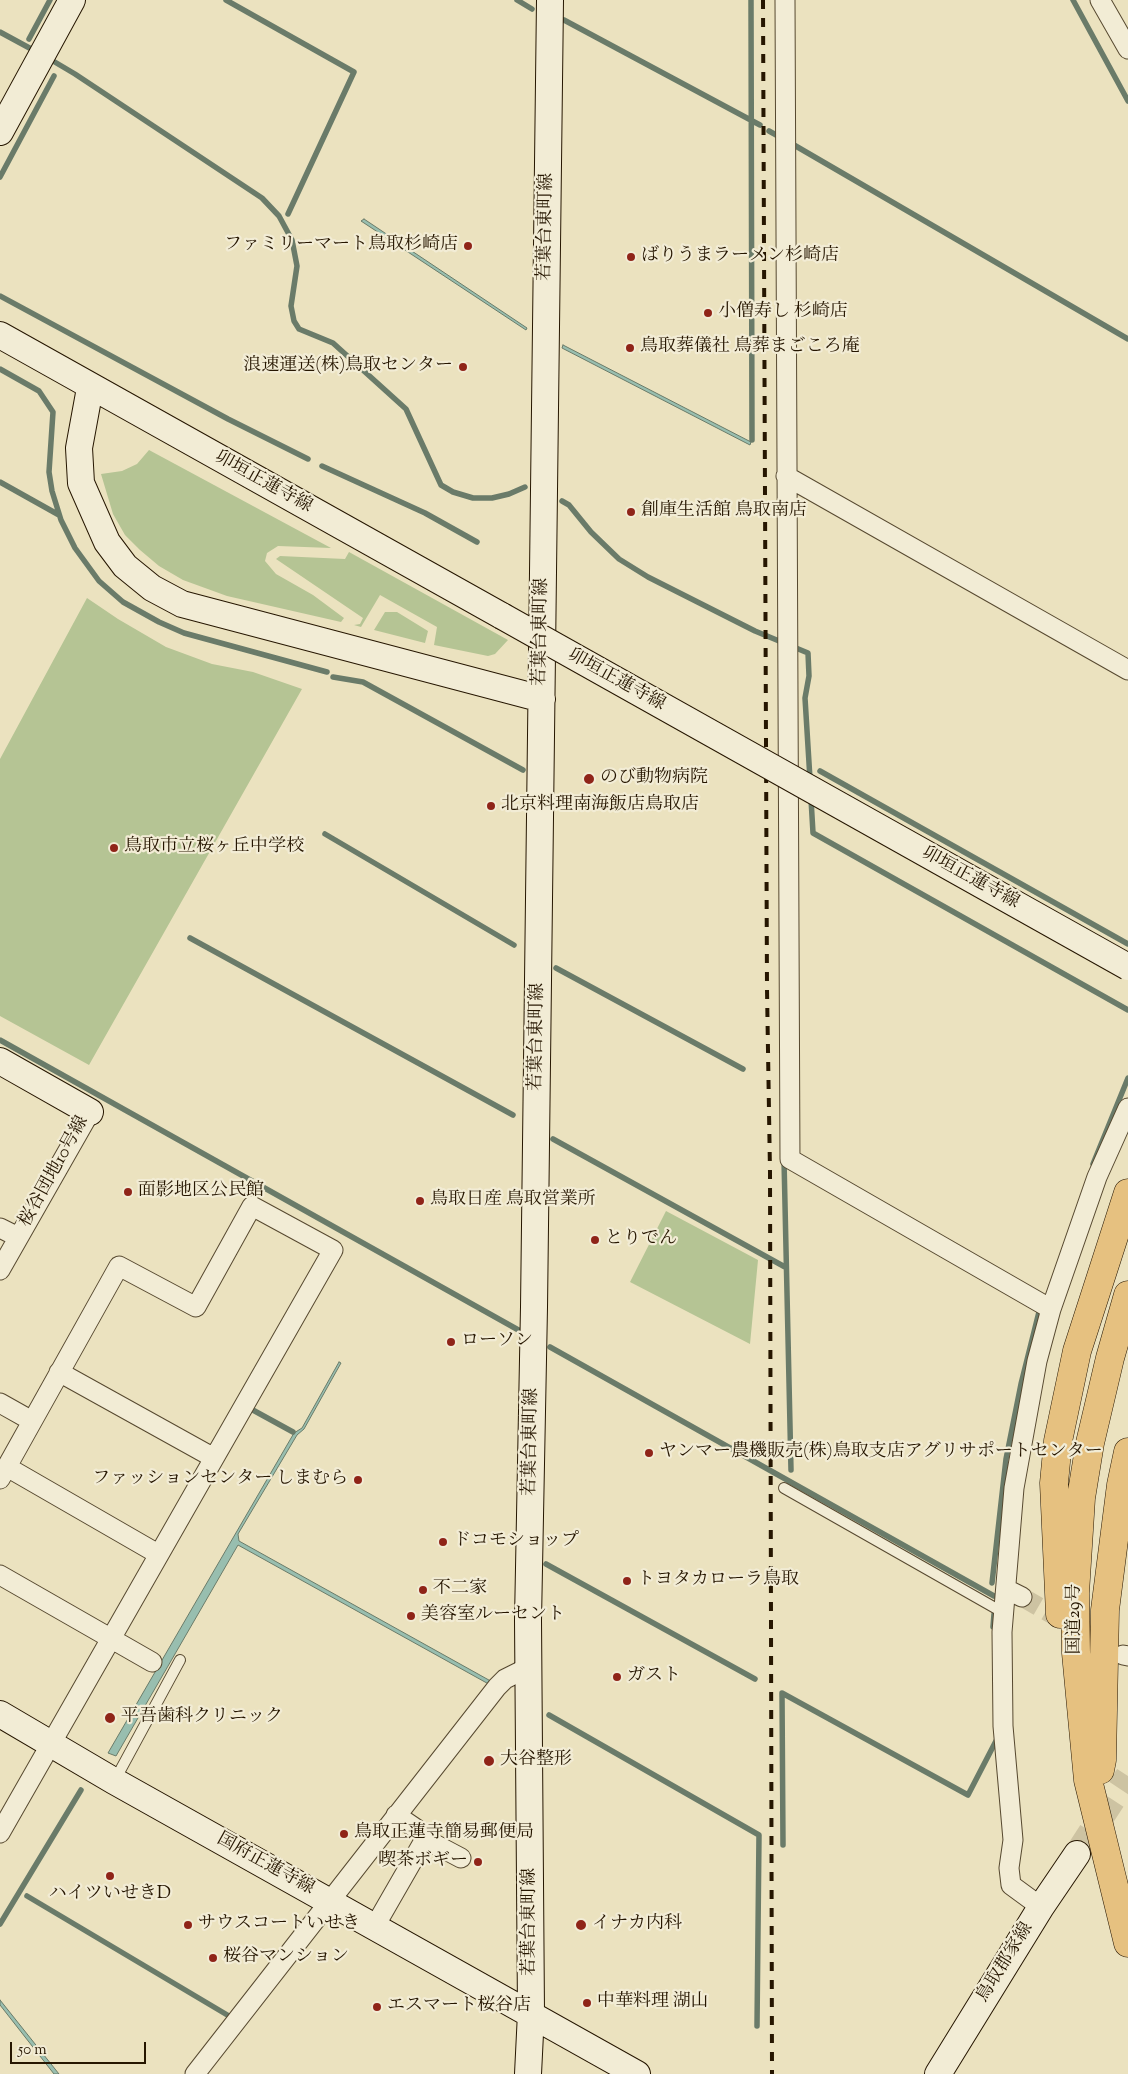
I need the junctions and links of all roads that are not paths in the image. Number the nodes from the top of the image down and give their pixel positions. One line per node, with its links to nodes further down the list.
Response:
1 (72, 0): 6 (main road)
2 (550, 0): 11 (main road, 若葉台東町線)
3 (785, 0): 9 (street)
4 (1100, 0): 5 (street)
5 (1128, 49)
6 (0, 132)
7 (0, 336): 8 (main road, 卯垣正蓮寺線)
8 (90, 388): 11 (main road); 12 (main road, 卯垣正蓮寺線, bridge)
9 (786, 476): 10 (street); 21 (street)
10 (1128, 670)
11 (542, 699): 35 (main road, 若葉台東町線)
12 (1128, 967)
13 (0, 1061): 15 (main road, 桜谷団地10号線)
14 (1128, 1108): 21 (street)
15 (90, 1112): 18 (street, 桜谷団地10号線)
16 (1128, 1193): 39 (highway)
17 (0, 1228): 18 (street)
18 (18, 1237): 19 (street, 桜谷団地10号線)
19 (0, 1270)
20 (1128, 1295): 39 (highway, 国道29号)
21 (1052, 1309): 31 (street)
22 (60, 1372): 24 (street); 26 (street); 26 (street)
23 (0, 1403): 24 (street)
24 (32, 1422): 27 (street)
25 (1128, 1452): 39 (highway)
26 (214, 1458): 29 (street)
27 (3, 1473): 29 (street)
28 (784, 1488): 31 (lane)
29 (158, 1554): 32 (street)
30 (0, 1575): 32 (street)
31 (1004, 1613): 46 (street)
32 (111, 1638): 34 (street); 37 (street)
33 (180, 1660): 38 (lane)
34 (152, 1662)
35 (529, 1667): 40 (street); 49 (main road, 若葉台東町線)
36 (0, 1714): 37 (main road, 国府正蓮寺線)
37 (52, 1745): 38 (main road, 国府正蓮寺線); 41 (street)
38 (114, 1781): 45 (main road, 国府正蓮寺線)
39 (1090, 1790): 48 (highway, 国道29号)
40 (396, 1815): 42 (street); 45 (street)
41 (0, 1834)
42 (425, 1840): 44 (street); 47 (street)
43 (1077, 1854): 46 (main road, 鳥取郡家線)
44 (461, 1858)
45 (331, 1901): 47 (main road, 国府正蓮寺線); 50 (street)
46 (1041, 1907): 53 (main road, 鳥取郡家線)
47 (375, 1926): 49 (main road, 国府正蓮寺線)
48 (1128, 1943)
49 (532, 2013): 51 (main road, 若葉台東町線); 52 (main road)
50 (195, 2074)
51 (528, 2074)
52 (636, 2074)
53 (938, 2074)

